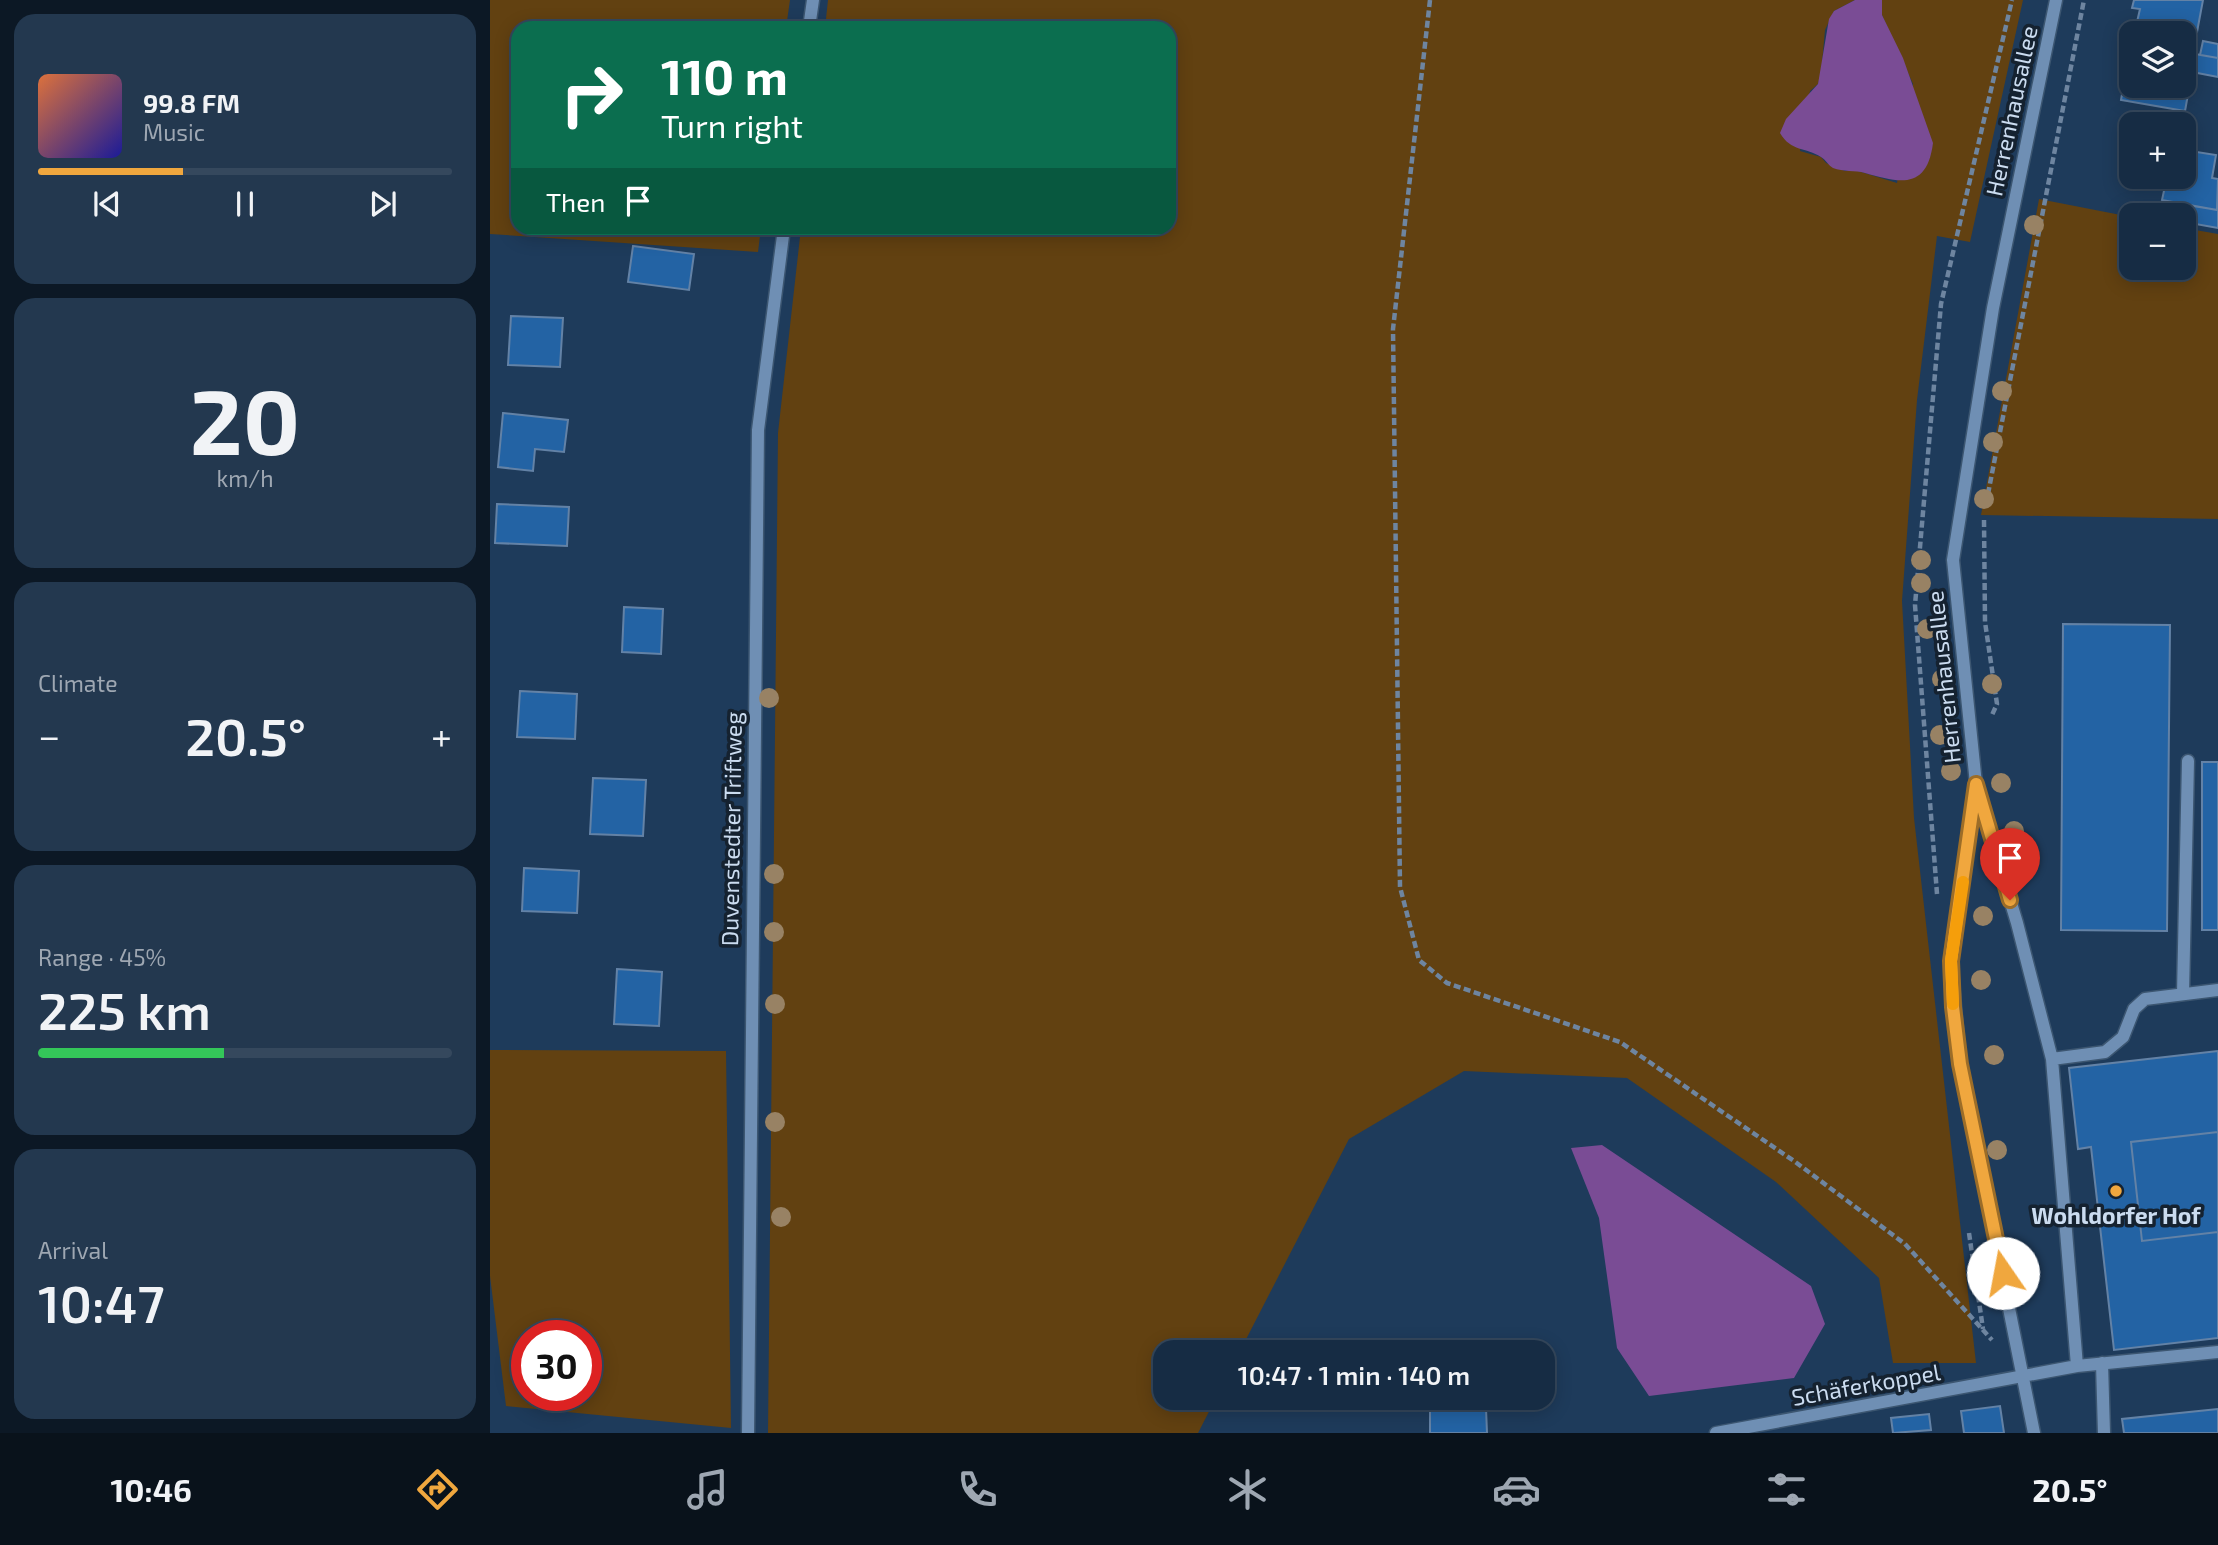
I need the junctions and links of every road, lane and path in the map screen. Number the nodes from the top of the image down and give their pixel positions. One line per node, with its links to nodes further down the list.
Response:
1 (813, 0): 5 (street)
2 (1430, 0): 15 (path)
3 (2056, 0): 9 (street, Herrenhausallee)
4 (2084, 0): 7 (path)
5 (810, 21)
6 (783, 235): 20 (street, Duvenstedter Triftweg)
7 (1986, 504)
8 (1984, 517): 9 (path)
9 (1974, 750): 11 (street, Herrenhausallee)
10 (2188, 761): 13 (street)
11 (1976, 784): 14 (street); 19 (street, Herrenhausallee)
12 (2218, 990): 13 (street)
13 (2183, 994): 14 (street)
14 (2052, 1059): 18 (street)
15 (1983, 1329)
16 (2218, 1352): 17 (street, Schäferkoppel)
17 (2102, 1363): 18 (street, Schäferkoppel); 23 (street)
18 (2077, 1366): 19 (street, Schäferkoppel)
19 (2024, 1378): 21 (street, Schäferkoppel); 22 (street, Herrenhausallee)
20 (748, 1433)
21 (1716, 1433)
22 (2034, 1433)
23 (2104, 1433)

